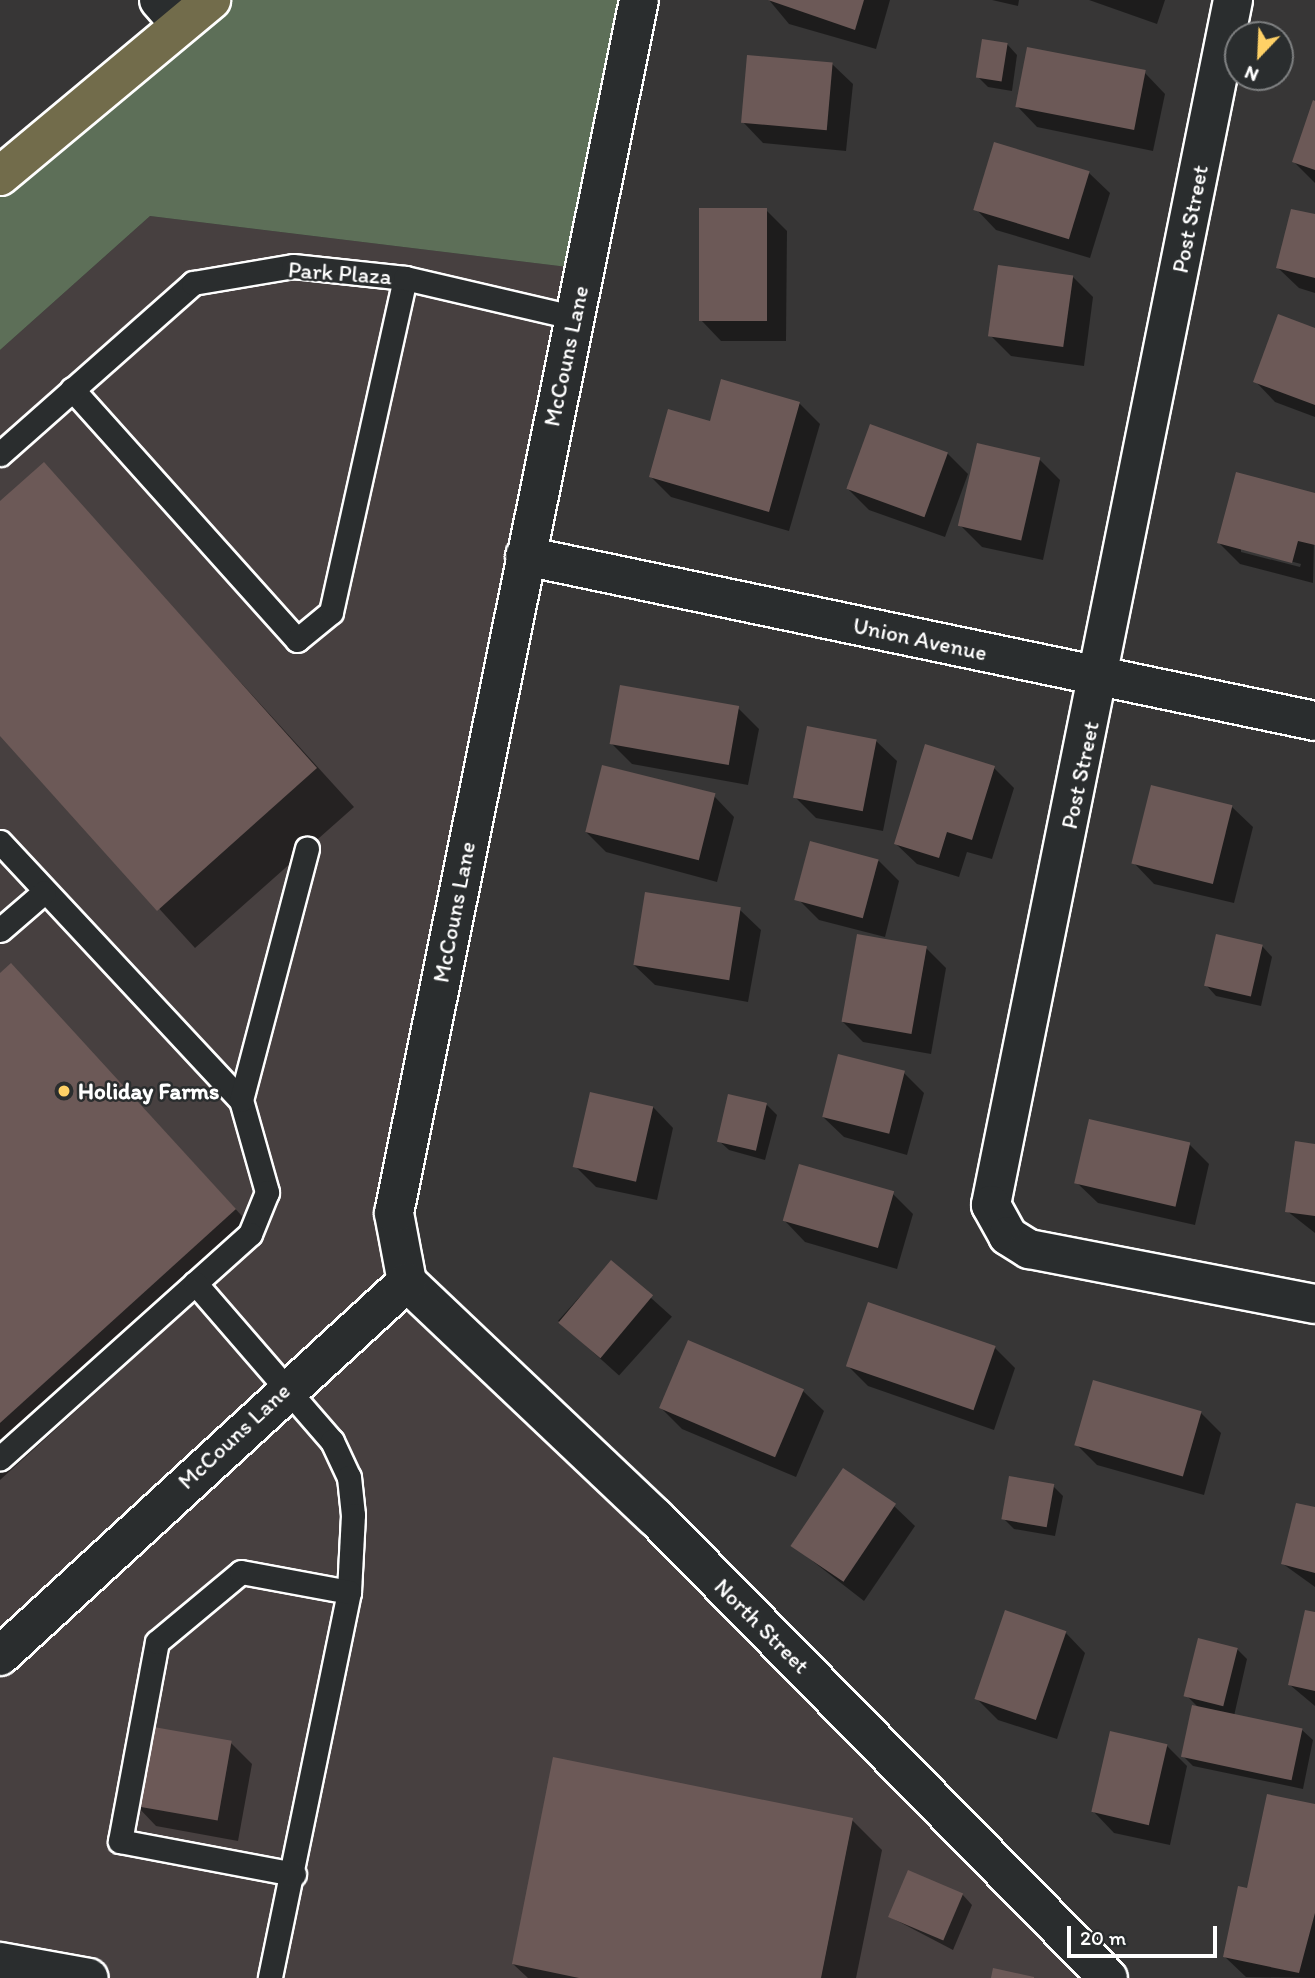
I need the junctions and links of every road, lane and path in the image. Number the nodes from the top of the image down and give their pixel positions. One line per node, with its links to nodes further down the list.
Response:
1 (211, 0): 4 (main road)
2 (639, 0): 7 (street, McCouns Lane)
3 (1233, 0): 11 (street, Post Street)
4 (170, 12): 5 (main road)
5 (0, 176)
6 (405, 278): 7 (lane, Park Plaza); 8 (lane, Park Plaza); 8 (lane)
7 (573, 317): 10 (street, McCouns Lane)
8 (72, 389): 9 (lane, Park Plaza)
9 (0, 454)
10 (525, 556): 11 (street, Union Avenue); 18 (street, McCouns Lane)
11 (1100, 677): 12 (street, Union Avenue); 20 (street, Post Street)
12 (1315, 721)
13 (0, 842): 15 (lane)
14 (307, 848): 17 (lane)
15 (44, 892): 16 (lane); 17 (lane)
16 (0, 930)
17 (241, 1100): 19 (lane)
18 (407, 1282): 21 (street, McCouns Lane); 29 (street, North Street)
19 (195, 1283): 21 (lane); 22 (lane)
20 (1315, 1304)
21 (288, 1385): 23 (lane); 24 (street, McCouns Lane)
22 (0, 1458)
23 (349, 1592): 25 (lane); 25 (lane)
24 (0, 1656)
25 (294, 1874): 28 (lane)
26 (0, 1962): 27 (street)
27 (89, 1978)
28 (270, 1978)
29 (1108, 1978)

